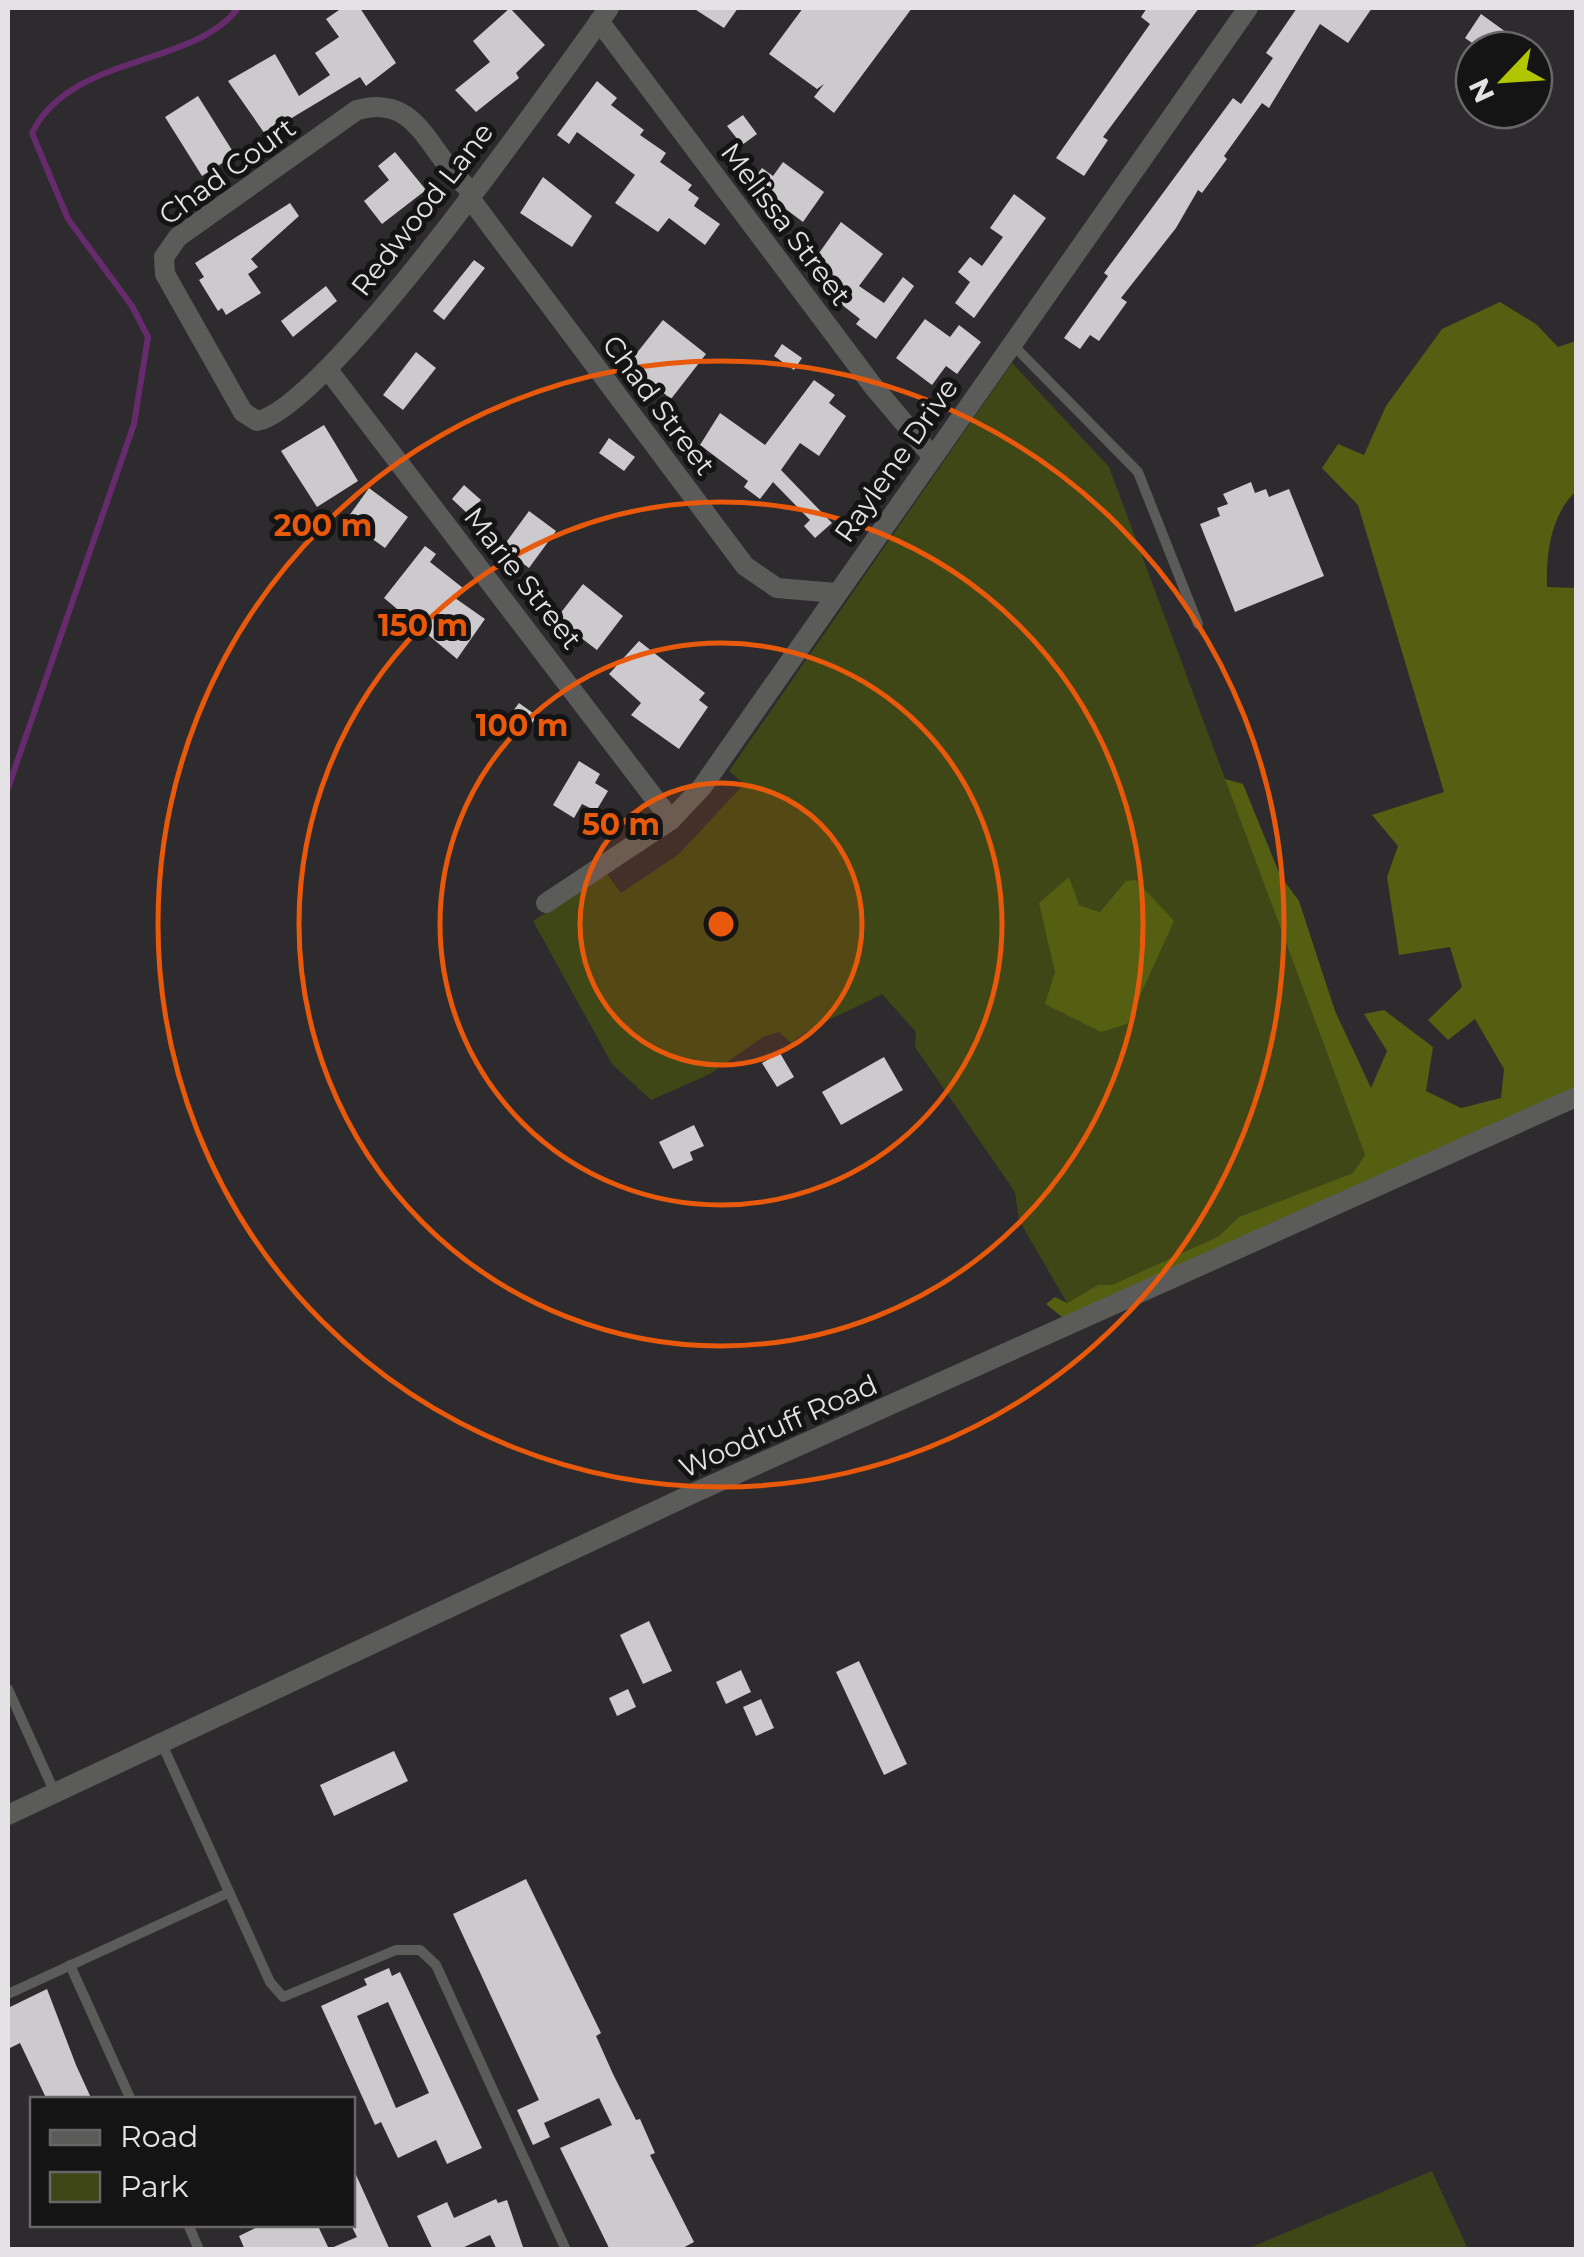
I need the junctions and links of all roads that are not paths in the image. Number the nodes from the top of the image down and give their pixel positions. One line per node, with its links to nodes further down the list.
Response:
1 (1248, 8): 4 (street, Raylene Drive)
2 (604, 14): 3 (street, Redwood Lane); 7 (street, Melissa Street)
3 (471, 194): 5 (street, Redwood Lane); 6 (street, Chad Court); 8 (street, Chad Street)
4 (1012, 344): 7 (street, Raylene Drive); 9 (lane)
5 (329, 371): 6 (street, Redwood Lane); 10 (street, Marie Street)
6 (257, 421)
7 (932, 456): 8 (street, Raylene Drive)
8 (836, 592): 10 (street, Raylene Drive)
9 (1198, 624)
10 (671, 820): 11 (street, Raylene Drive)
11 (546, 902)
12 (1576, 1097): 14 (street, Woodruff Road)
13 (8, 1689): 15 (lane)
14 (162, 1743): 15 (street, Woodruff Road); 17 (lane)
15 (56, 1792): 16 (street, Woodruff Road)
16 (8, 1815)
17 (228, 1892): 18 (lane); 21 (lane)
18 (70, 1965): 19 (lane); 20 (lane)
19 (8, 1994)
20 (130, 2097)
21 (566, 2250)

